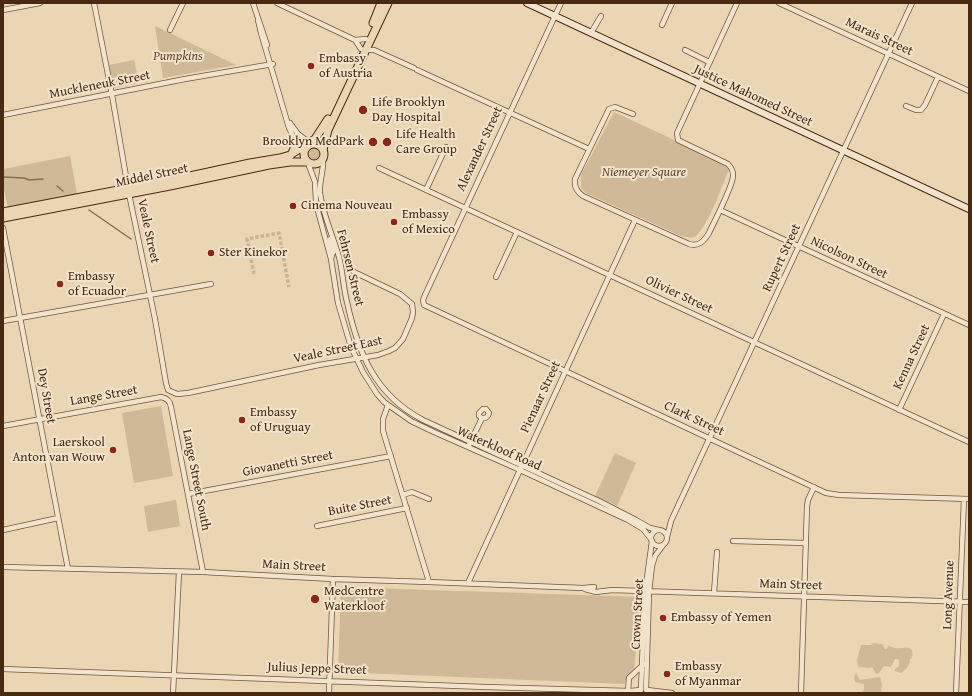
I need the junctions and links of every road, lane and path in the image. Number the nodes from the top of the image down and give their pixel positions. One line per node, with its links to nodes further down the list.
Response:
1 (40, 3): 14 (street)
2 (94, 3): 31 (street, Veale Street)
3 (183, 3): 18 (street)
4 (253, 3): 27 (street)
5 (276, 3): 20 (street)
6 (381, 3): 21 (main road)
7 (388, 3): 21 (main road)
8 (527, 3): 15 (main road, Justice Mahomed Street)
9 (561, 3): 15 (street, Alexander Street)
10 (672, 3): 17 (street)
11 (736, 3): 26 (street)
12 (779, 3): 25 (street, Marais Street)
13 (912, 3): 25 (street, Rupert Street)
14 (3, 10)
15 (555, 16): 19 (main road, Justice Mahomed Street); 33 (street, Alexander Street)
16 (601, 16): 19 (street)
17 (662, 25)
18 (170, 30)
19 (591, 33): 29 (main road, Justice Mahomed Street)
20 (355, 40): 21 (street); 22 (street)
21 (368, 40): 22 (main road); 23 (street)
22 (363, 49): 23 (street); 38 (main road, Middel Street); 41 (main road)
23 (374, 50): 33 (street)
24 (685, 50): 26 (street)
25 (889, 54): 28 (street, Marais Street); 42 (street, Rupert Street)
26 (709, 62): 29 (street)
27 (271, 64): 31 (street, Muckleneuk Street); 36 (street)
28 (938, 77): 30 (street, Marais Street); 32 (street)
29 (699, 83): 42 (main road, Justice Mahomed Street); 53 (street)
30 (969, 91)
31 (112, 93): 35 (street, Muckleneuk Street); 50 (street, Veale Street)
32 (906, 106)
33 (510, 112): 40 (street); 51 (street, Alexander Street)
34 (633, 114): 40 (street)
35 (3, 115)
36 (287, 119): 37 (street); 38 (street)
37 (294, 138): 43 (street); 44 (main road)
38 (312, 142): 41 (main road); 43 (main road, Middel Street)
39 (446, 147): 49 (street)
40 (589, 149): 56 (street)
41 (323, 150): 46 (main road)
42 (844, 150): 52 (main road, Justice Mahomed Street); 60 (street, Rupert Street)
43 (303, 151): 44 (main road, Middel Street); 45 (main road, Middel Street); 47 (main road)
44 (290, 155): 45 (main road, Middel Street)
45 (280, 158): 50 (main road, Middel Street)
46 (323, 159): 47 (main road); 57 (street, Fehrsen Street)
47 (308, 162): 50 (main road, Middel Street); 61 (street, Fehrsen Street)
48 (379, 168): 49 (street, Olivier Street)
49 (426, 190): 51 (street, Olivier Street)
50 (128, 191): 54 (main road, Middel Street); 55 (main road, Middel Street); 66 (street, Veale Street)
51 (465, 208): 59 (street, Olivier Street); 67 (street, Alexander Street)
52 (969, 209)
53 (720, 210): 56 (street); 60 (street, Nicolson Street)
54 (3, 212)
55 (3, 218)
56 (635, 220): 63 (street, Pienaar Street)
57 (328, 225): 61 (street); 73 (street, Fehrsen Street)
58 (3, 228): 69 (street, Dey Street)
59 (517, 232): 63 (street, Olivier Street); 64 (street)
60 (799, 246): 68 (street, Nicolson Street); 72 (street, Rupert Street)
61 (331, 259): 74 (street, Fehrsen Street)
62 (354, 272): 73 (street, Veale Street East)
63 (610, 275): 72 (street, Olivier Street); 75 (street, Pienaar Street)
64 (496, 278)
65 (211, 284): 66 (street)
66 (150, 295): 69 (street); 76 (street, Veale Street)
67 (424, 305): 75 (street, Clark Street)
68 (944, 314): 71 (street, Nicolson Street); 79 (street, Kenna Street)
69 (20, 318): 70 (street); 80 (street, Dey Street)
70 (3, 321)
71 (969, 325)
72 (754, 342): 79 (street, Olivier Street); 85 (street, Rupert Street)
73 (364, 357): 74 (street, Veale Street East); 83 (street, Waterkloof Road)
74 (356, 359): 76 (street, Veale Street East); 78 (street, Waterkloof Road)
75 (565, 372): 85 (street, Clark Street); 89 (street, Pienaar Street)
76 (170, 392)
77 (161, 397): 80 (street, Lange Street); 92 (street, Lange Street South)
78 (388, 405): 84 (street, Waterkloof Road); 88 (street)
79 (899, 410): 86 (street, Olivier Street)
80 (39, 418): 82 (street, Lange Street); 97 (street, Dey Street)
81 (482, 418): 87 (street)
82 (3, 426)
83 (448, 432): 84 (street); 87 (street, Waterkloof Road)
84 (446, 437): 87 (street, Waterkloof Road)
85 (710, 439): 90 (street, Clark Street); 98 (street, Rupert Street)
86 (969, 442)
87 (469, 444): 89 (street, Waterkloof Road)
88 (391, 456): 92 (street, Giovanetti Street); 93 (street)
89 (521, 468): 91 (street, Waterkloof Road); 114 (street, Pienaar Street)
90 (814, 487): 95 (street, Clark Street); 105 (street)
91 (575, 493): 101 (street, Waterkloof Road); 103 (street, Waterkloof Road)
92 (188, 494): 111 (street, Lange Street South)
93 (403, 495): 94 (street); 96 (street)
94 (429, 499)
95 (966, 499): 118 (street, Long Avenue)
96 (407, 508): 99 (street, Buite Street); 113 (street)
97 (58, 518): 100 (street); 109 (street, Dey Street)
98 (671, 521): 101 (street, Rupert Street); 102 (street, Rupert Street)
99 (317, 526)
100 (3, 530)
101 (660, 530): 102 (street); 103 (street)
102 (667, 537): 106 (street)
103 (652, 540): 106 (street); 115 (street, Crown Street)
104 (733, 541): 105 (street)
105 (805, 543): 117 (street)
106 (664, 544): 115 (street, Crown Street)
107 (717, 552): 116 (street)
108 (3, 567): 109 (street, Main Street)
109 (68, 569): 110 (street, Main Street)
110 (179, 572): 111 (street, Main Street); 122 (street)
111 (203, 572): 112 (street, Main Street)
112 (333, 579): 113 (street, Main Street); 123 (street)
113 (429, 582): 114 (street, Main Street)
114 (468, 583): 115 (street, Main Street)
115 (647, 592): 116 (street, Main Street); 120 (street, Crown Street)
116 (714, 593): 117 (street, Main Street)
117 (804, 596): 118 (street, Main Street); 132 (street)
118 (960, 602): 119 (street, Main Street); 133 (street, Long Avenue)
119 (969, 602)
120 (645, 664): 125 (street); 126 (street, Crown Street)
121 (3, 669): 122 (street, Julius Jeppe Street)
122 (174, 675): 123 (street, Julius Jeppe Street); 127 (street)
123 (330, 681): 124 (street, Julius Jeppe Street); 128 (street)
124 (485, 687): 125 (street, Julius Jeppe Street); 129 (street)
125 (629, 691): 126 (street, Julius Jeppe Street)
126 (643, 691): 130 (street, Julius Jeppe Street)
127 (173, 693)
128 (330, 693)
129 (484, 693)
130 (656, 693): 131 (street, Julius Jeppe Street)
131 (672, 693)
132 (801, 693)
133 (956, 693)

